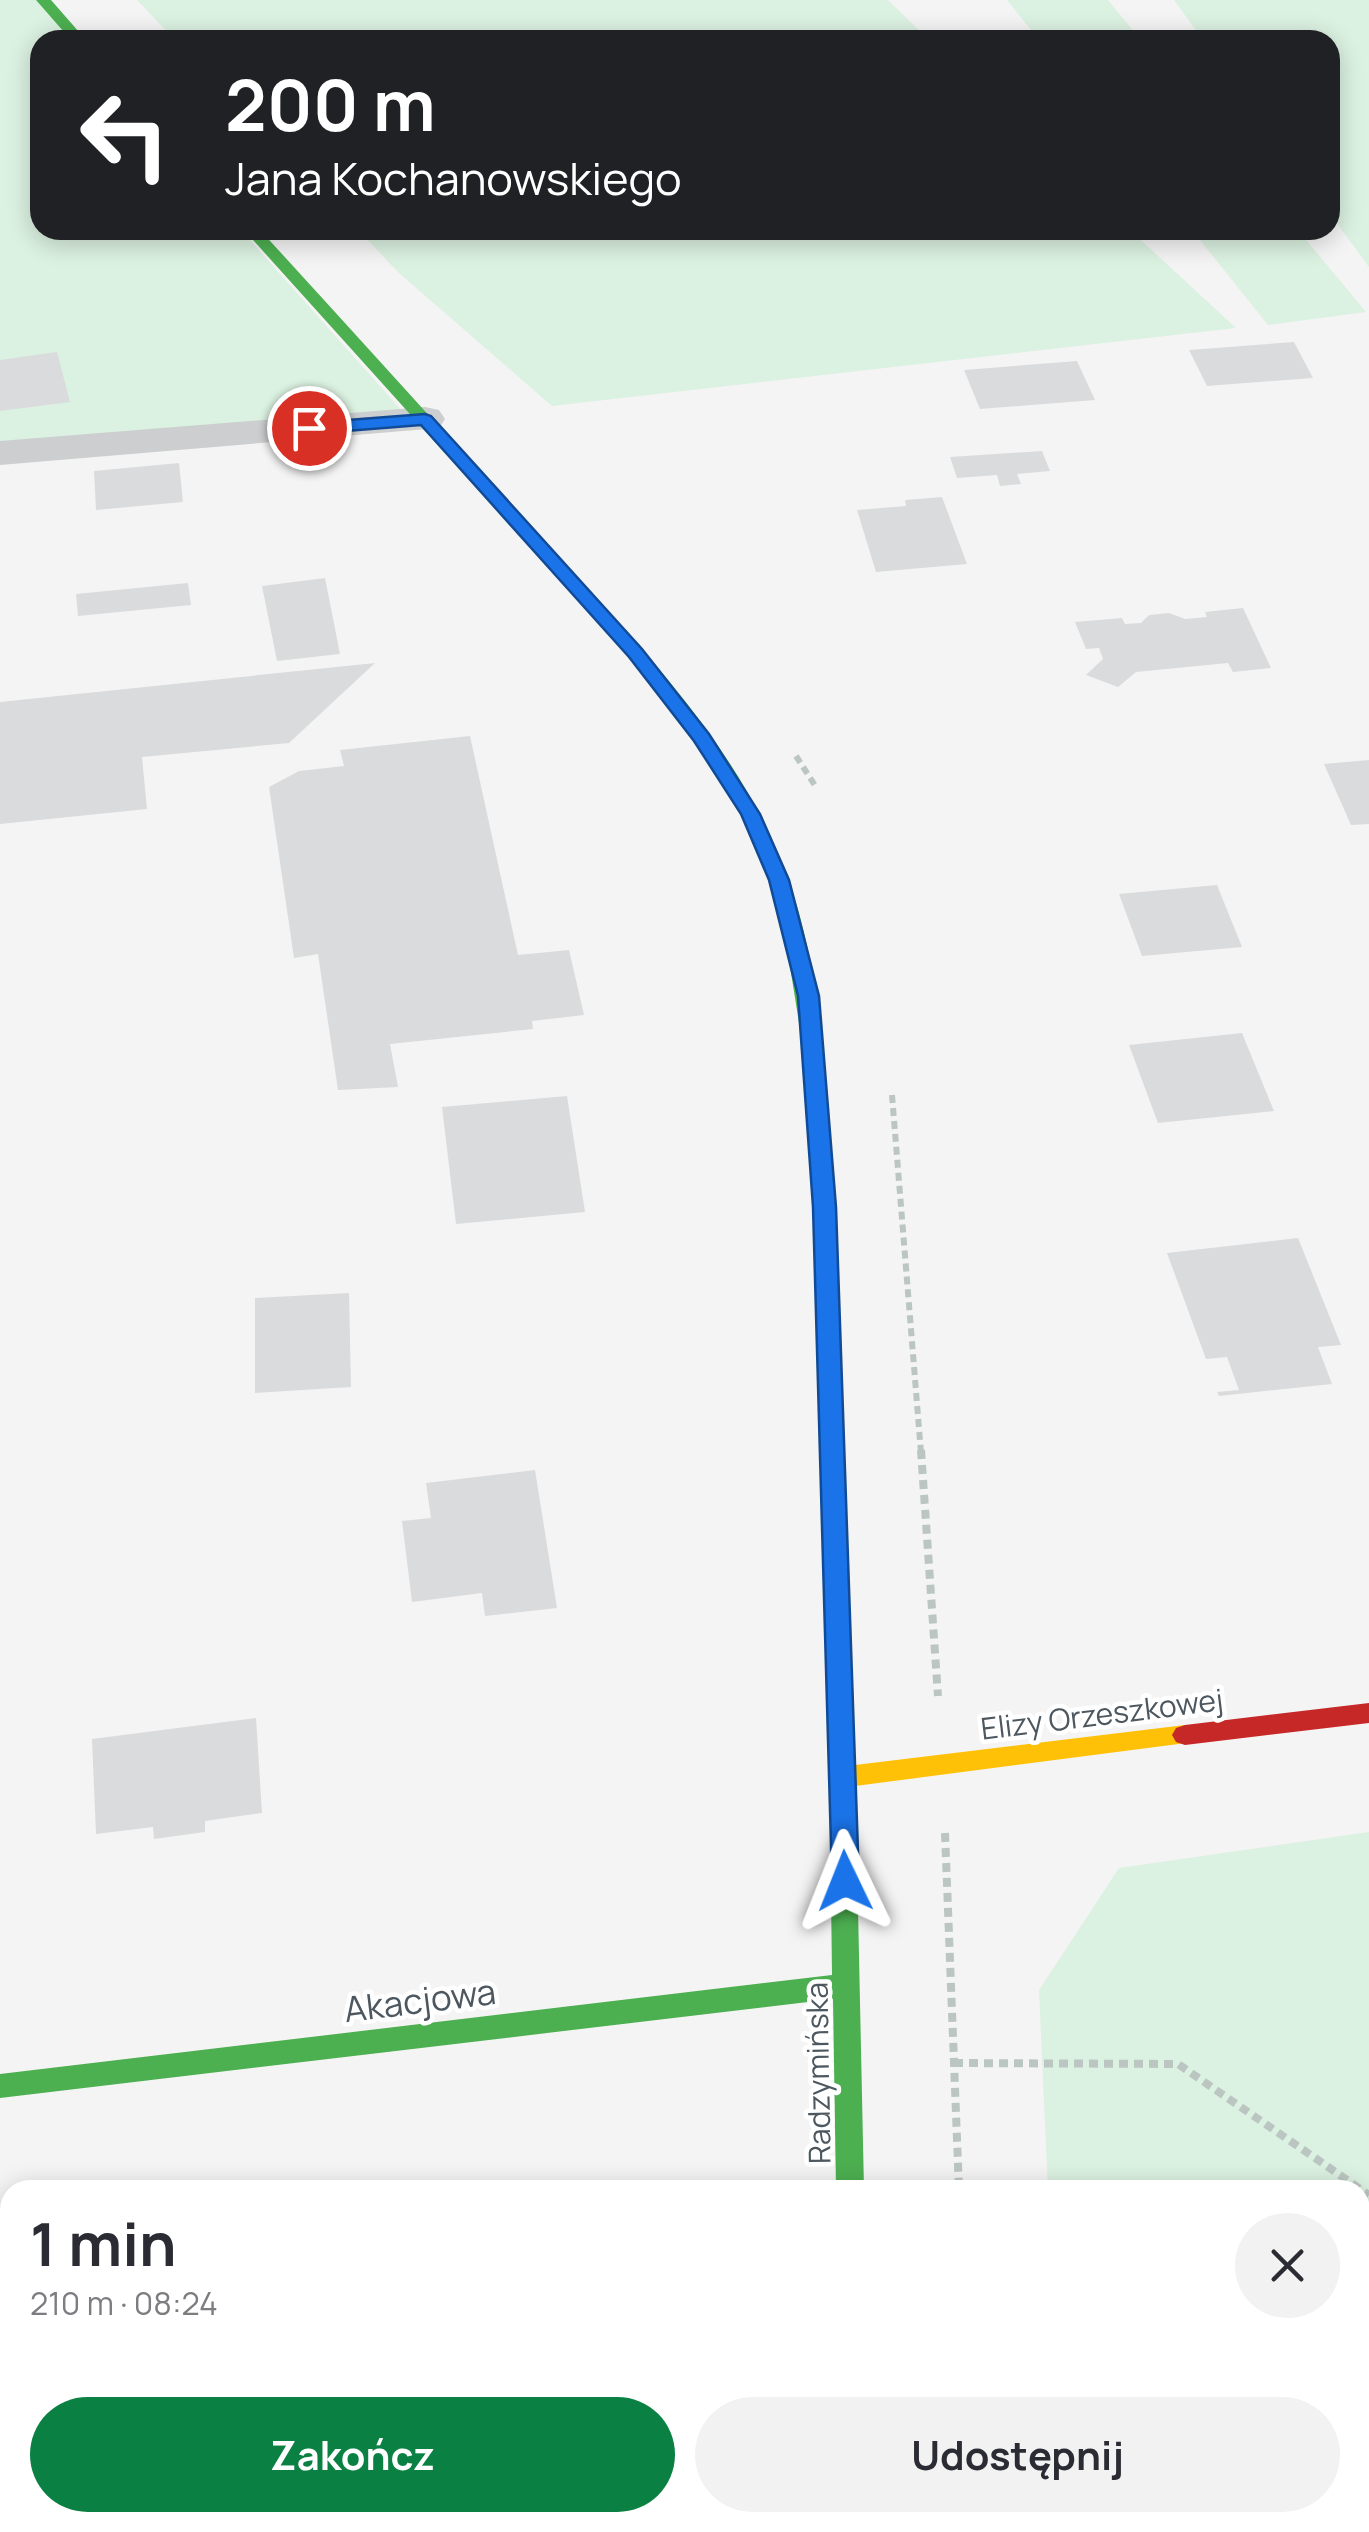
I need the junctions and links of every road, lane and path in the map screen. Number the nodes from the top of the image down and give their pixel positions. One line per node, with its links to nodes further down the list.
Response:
1 (43, 0): 2 (street)
2 (70, 30)
3 (261, 240): 4 (street, Radzymińska)
4 (425, 419): 5 (street); 7 (street, Radzymińska)
5 (0, 453)
6 (1369, 1714): 7 (street, Elizy Orzeszkowej)
7 (842, 1778): 8 (street, Radzymińska)
8 (848, 1985): 10 (street, Akacjowa); 11 (street, Radzymińska)
9 (954, 2063): 12 (path)
10 (0, 2086)
11 (850, 2180)
12 (1347, 2180)

